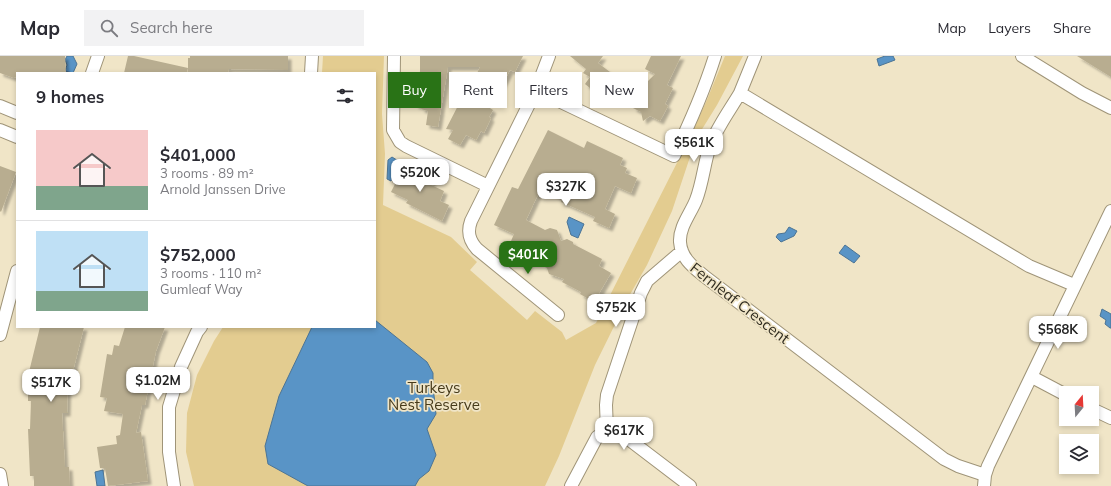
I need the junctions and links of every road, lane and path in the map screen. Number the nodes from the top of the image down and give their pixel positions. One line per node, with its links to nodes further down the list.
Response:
1 (98, 56): 8 (street)
2 (312, 56): 9 (street)
3 (394, 56): 19 (street)
4 (549, 56): 10 (street)
5 (715, 56): 14 (street)
6 (755, 56): 11 (street, Fernleaf Crescent)
7 (1022, 56): 15 (street)
8 (92, 72)
9 (311, 72)
10 (543, 72)
11 (740, 93): 21 (street, Fernleaf Crescent); 23 (street)
12 (0, 106): 16 (street)
13 (527, 108): 19 (street)
14 (574, 108)
15 (1111, 108)
16 (16, 113)
17 (0, 130): 18 (street)
18 (16, 137)
19 (488, 186): 24 (street)
20 (1111, 211): 23 (street)
21 (682, 251): 31 (street); 33 (street, Fernleaf Crescent)
22 (16, 275): 26 (street)
23 (1074, 285): 27 (street)
24 (558, 316)
25 (200, 328): 35 (street)
26 (0, 335)
27 (1032, 378): 28 (street); 33 (street)
28 (1059, 392)
29 (1099, 412): 30 (street)
30 (1111, 418)
31 (607, 431): 36 (street); 37 (street)
32 (0, 474): 34 (street)
33 (984, 480)
34 (2, 486)
35 (174, 486)
36 (571, 486)
37 (690, 486)

